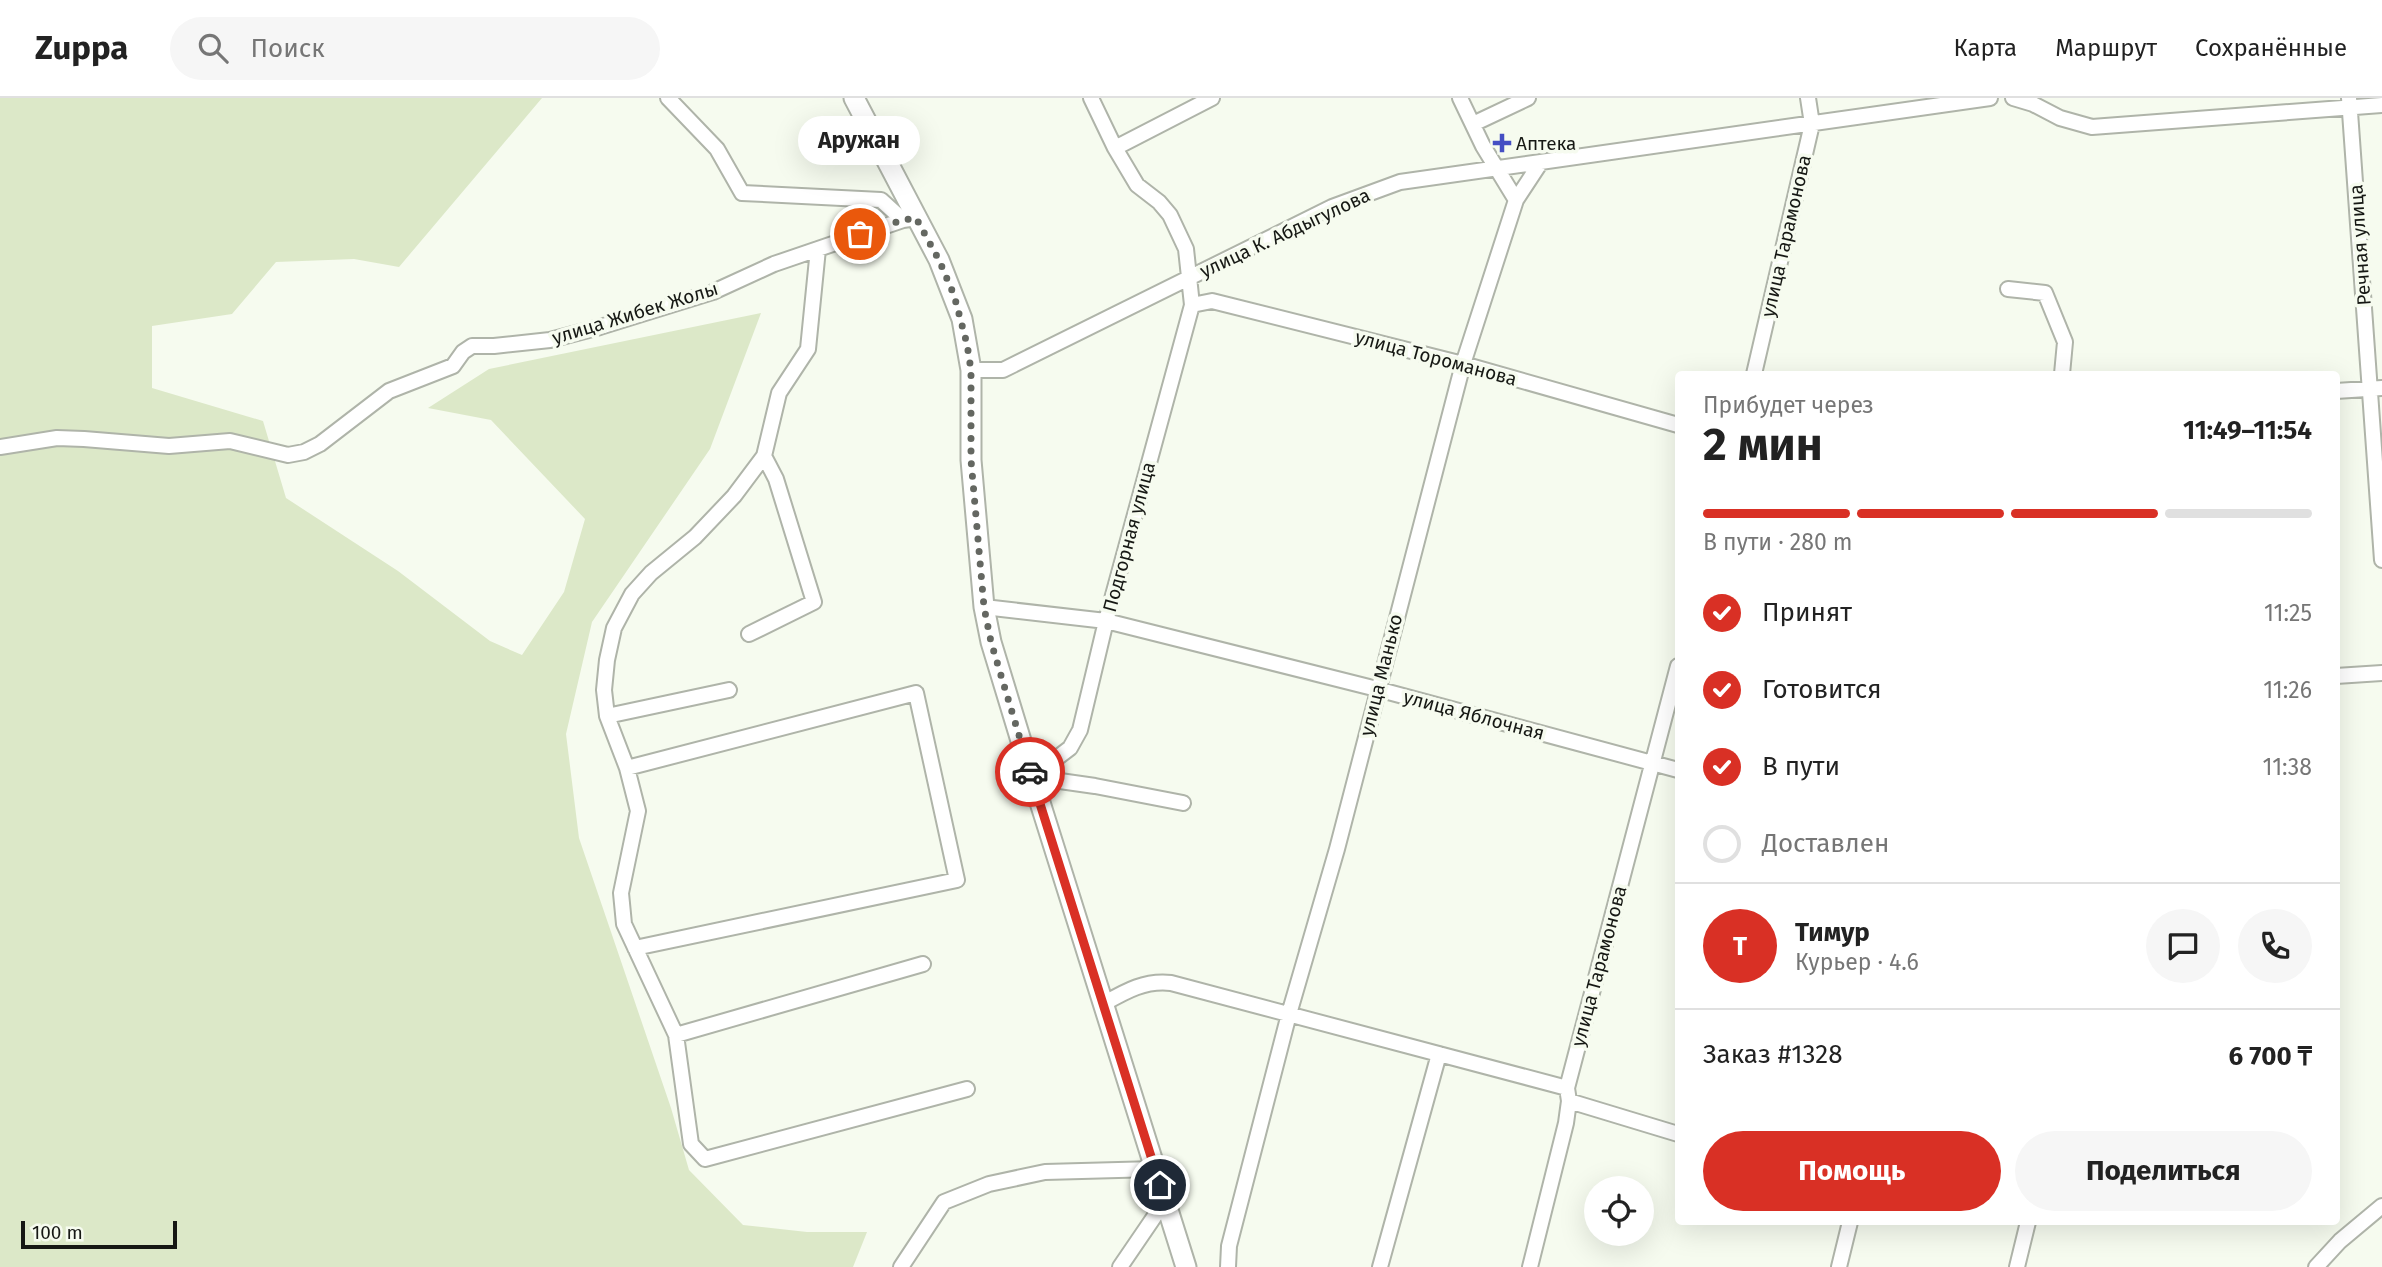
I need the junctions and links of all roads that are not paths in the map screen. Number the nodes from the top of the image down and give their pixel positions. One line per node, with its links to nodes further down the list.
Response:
1 (668, 98): 20 (street)
2 (855, 98): 20 (main road)
3 (1091, 98): 16 (street, Подгорная улица)
4 (1212, 98): 16 (street)
5 (1460, 98): 14 (street)
6 (1528, 98): 14 (street)
7 (1808, 98): 15 (street, улица Тарамонова)
8 (1990, 98): 10 (street, улица К. Абдыгулова)
9 (2013, 98): 11 (street)
10 (1963, 100): 15 (street, улица К. Абдыгулова)
11 (2033, 101): 12 (street)
12 (2349, 103): 13 (street); 29 (street, Речная улица)
13 (2382, 105)
14 (1473, 124): 18 (street)
15 (1812, 124): 17 (street, улица К. Абдыгулова); 27 (street, улица Тарамонова)
16 (1115, 148): 22 (street, Подгорная улица)
17 (1541, 162): 18 (street, улица К. Абдыгулова); 19 (street, улица Манько)
18 (1497, 168): 19 (street); 22 (street, улица К. Абдыгулова)
19 (1517, 200): 25 (street, улица Манько)
20 (910, 219): 21 (street, улица Жибек Жолы); 26 (main road)
21 (818, 249): 32 (street, улица Жибек Жолы); 33 (street)
22 (1190, 277): 24 (street, Подгорная улица); 26 (street, улица К. Абдыгулова)
23 (2008, 289): 28 (street)
24 (1192, 304): 25 (street, улица Тороманова); 36 (street, Подгорная улица)
25 (1463, 364): 31 (street, улица Тороманова); 41 (street, улица Манько)
26 (971, 370): 35 (main road)
27 (1755, 371)
28 (2062, 371)
29 (2376, 388): 30 (street); 34 (street, Речная улица)
30 (2340, 391)
31 (1675, 424)
32 (0, 447)
33 (764, 456): 37 (street); 43 (street)
34 (2382, 560)
35 (984, 607): 36 (street, улица Яблочная); 47 (main road)
36 (1106, 621): 41 (street, улица Яблочная); 47 (street, Подгорная улица)
37 (749, 634)
38 (2382, 673): 39 (street)
39 (2340, 676)
40 (1675, 677): 44 (street, улица Тарамонова)
41 (1377, 689): 44 (street, улица Яблочная); 52 (street, улица Манько)
42 (729, 690): 43 (street)
43 (607, 716): 45 (street)
44 (1652, 763): 46 (street, улица Яблочная); 56 (street, улица Тарамонова)
45 (627, 768): 49 (street); 49 (street)
46 (1675, 769)
47 (1032, 777): 48 (street); 51 (main road)
48 (1183, 803)
49 (635, 948): 53 (street)
50 (923, 964): 53 (street)
51 (1103, 1004): 52 (street); 58 (main road)
52 (1289, 1014): 54 (street); 66 (street, улица Манько)
53 (676, 1035): 55 (street)
54 (1439, 1054): 56 (street); 67 (street)
55 (967, 1089)
56 (1568, 1094): 57 (street); 68 (street, улица Тарамонова)
57 (1675, 1132)
58 (1155, 1169): 59 (main road); 63 (street)
59 (1165, 1201): 64 (street); 65 (main road)
60 (2382, 1206): 71 (street)
61 (1849, 1225): 69 (street)
62 (2027, 1225): 70 (street)
63 (901, 1267)
64 (1120, 1267)
65 (1186, 1267)
66 (1228, 1267)
67 (1380, 1267)
68 (1530, 1267)
69 (1839, 1267)
70 (2017, 1267)
71 (2316, 1267)

